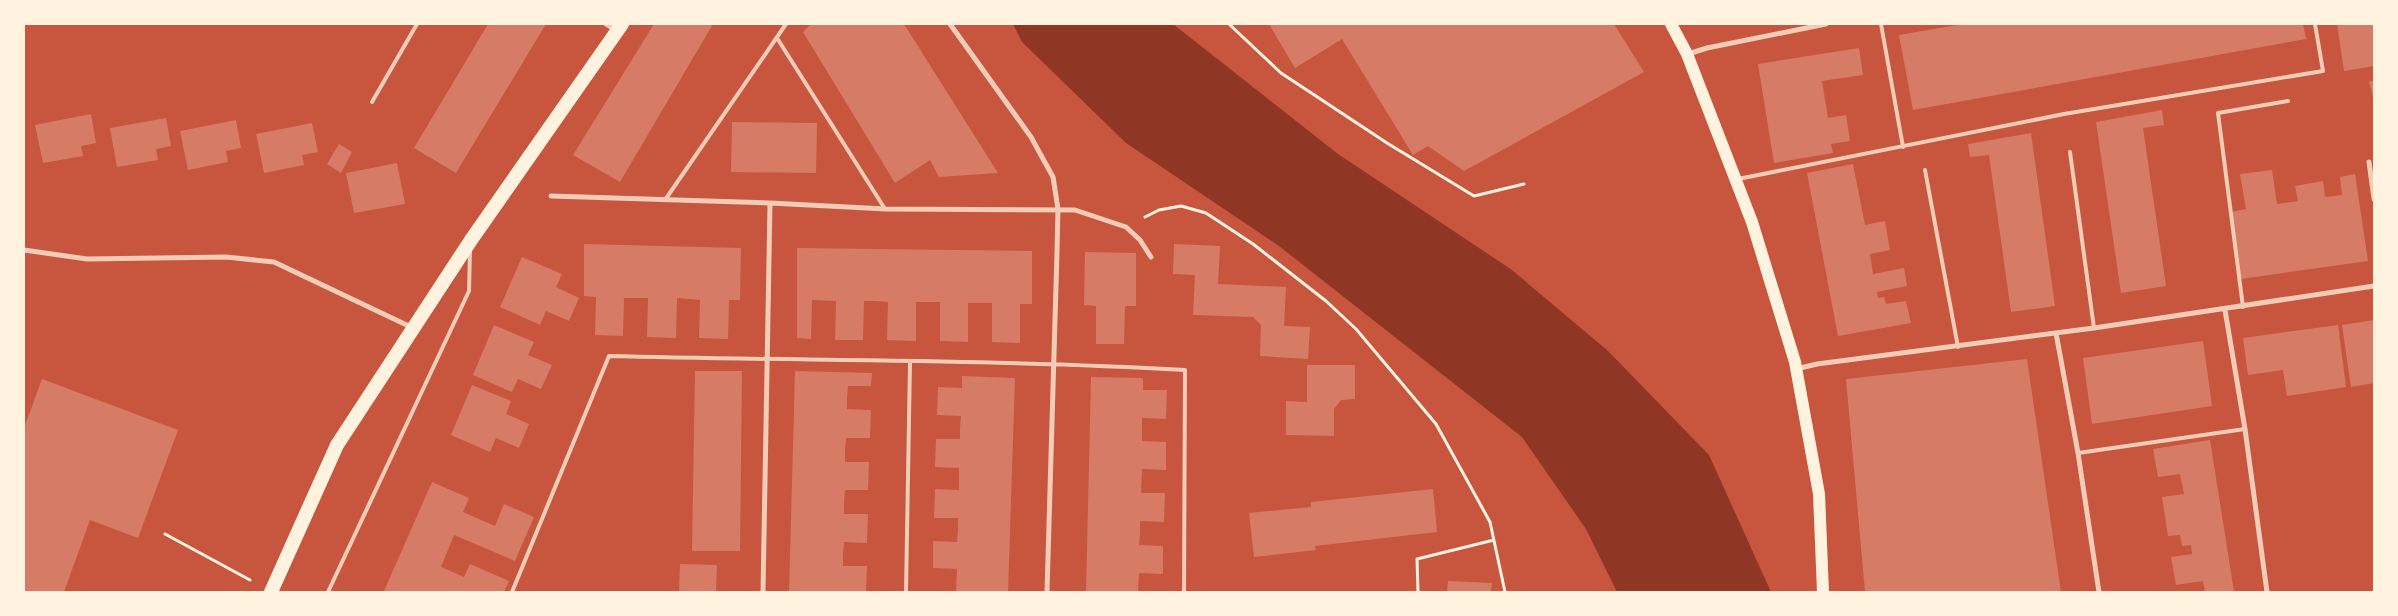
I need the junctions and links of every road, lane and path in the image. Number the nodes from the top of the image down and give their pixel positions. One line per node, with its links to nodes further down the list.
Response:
1 (417, 24): 13 (lane)
2 (786, 24): 10 (lane)
3 (950, 24): 25 (street)
4 (1228, 24): 19 (path)
5 (1671, 24): 11 (main road)
6 (1826, 24): 11 (street)
7 (1881, 24): 14 (lane)
8 (2315, 24): 14 (lane)
9 (615, 26): 27 (highway)
10 (777, 38): 22 (lane); 24 (lane)
11 (1687, 54): 18 (main road)
12 (2288, 101): 31 (lane)
13 (372, 102)
14 (1903, 148): 18 (lane)
15 (2070, 152): 34 (lane)
16 (2369, 162): 21 (street)
17 (1925, 170): 36 (lane)
18 (1736, 179): 40 (main road)
19 (1524, 184)
20 (551, 196): 22 (street)
21 (2374, 199)
22 (665, 200): 23 (street)
23 (770, 203): 24 (street); 37 (street)
24 (886, 209): 25 (street)
25 (1058, 209): 26 (street); 39 (street)
26 (1126, 227): 29 (street); 44 (path)
27 (471, 240): 33 (highway); 46 (lane)
28 (24, 250): 33 (street)
29 (1151, 256)
30 (2374, 286): 31 (street)
31 (2242, 307): 32 (street)
32 (2225, 310): 34 (street); 41 (street)
33 (413, 328): 45 (highway)
34 (2094, 328): 35 (street)
35 (2056, 334): 36 (street); 42 (street)
36 (1958, 346): 40 (street)
37 (766, 360): 38 (lane); 47 (lane); 48 (street)
38 (910, 362): 39 (lane); 49 (lane)
39 (1054, 363): 50 (street); 51 (lane)
40 (1796, 369): 54 (main road)
41 (2245, 428): 42 (lane); 56 (street)
42 (2078, 453): 55 (street)
43 (164, 534): 45 (path)
44 (1494, 540): 52 (path); 53 (path)
45 (271, 592)
46 (328, 592)
47 (512, 592)
48 (763, 592)
49 (906, 592)
50 (1047, 592)
51 (1184, 592)
52 (1418, 592)
53 (1505, 592)
54 (1823, 592)
55 (2100, 592)
56 (2267, 592)

